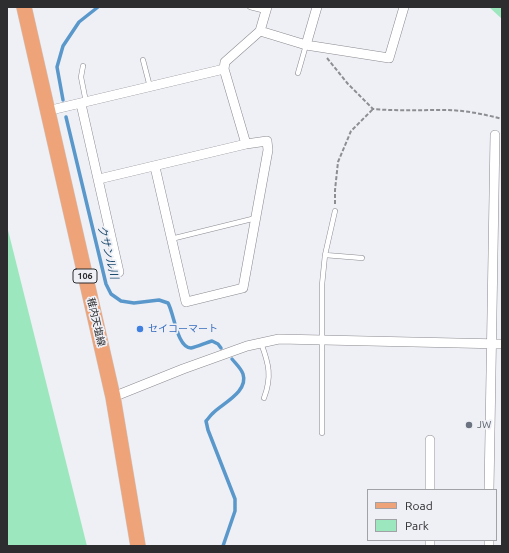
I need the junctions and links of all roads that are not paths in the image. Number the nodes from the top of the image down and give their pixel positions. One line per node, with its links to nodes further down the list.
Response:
1 (24, 7): 14 (main road, 稚内天塩線 / 106)
2 (250, 7): 5 (lane)
3 (318, 7): 7 (street)
4 (404, 7): 7 (street)
5 (266, 9): 6 (street)
6 (260, 31): 7 (street); 10 (street)
7 (306, 44): 11 (lane)
8 (143, 60): 12 (lane)
9 (83, 66): 13 (lane)
10 (224, 69): 12 (street); 16 (street)
11 (298, 73)
12 (150, 87): 13 (street)
13 (84, 103): 14 (street); 18 (street)
14 (47, 111): 29 (main road, 稚内天塩線 / 106)
15 (495, 135): 27 (street)
16 (246, 144): 17 (street); 20 (street)
17 (155, 167): 18 (street); 21 (street)
18 (99, 179): 24 (street)
19 (335, 211): 22 (lane)
20 (256, 218): 21 (lane); 21 (street)
21 (171, 239)
22 (325, 255): 23 (lane); 25 (lane)
23 (362, 258)
24 (119, 272)
25 (322, 340): 26 (street); 27 (street); 31 (lane)
26 (261, 343): 29 (street); 30 (lane)
27 (491, 343): 28 (street); 34 (street)
28 (502, 344)
29 (113, 397): 35 (main road, 稚内天塩線 / 106)
30 (264, 398)
31 (322, 433)
32 (430, 440): 33 (street)
33 (430, 489)
34 (489, 489)
35 (138, 546)

